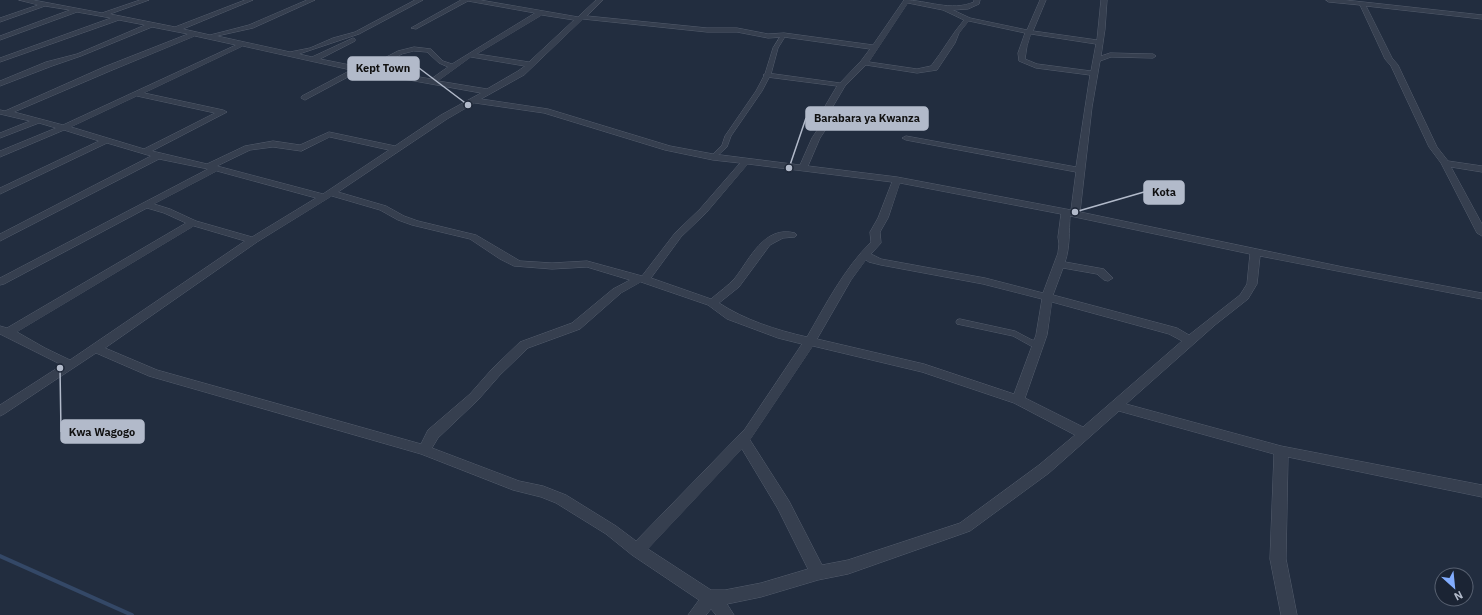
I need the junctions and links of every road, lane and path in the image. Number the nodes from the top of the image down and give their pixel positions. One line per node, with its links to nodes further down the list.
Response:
1 (22, 0): 14 (street)
2 (146, 0): 19 (street)
3 (250, 0): 27 (street)
4 (312, 0): 30 (street)
5 (419, 0): 37 (street)
6 (466, 0): 26 (street)
7 (471, 0): 18 (street)
8 (600, 0): 22 (street)
9 (907, 0): 16 (street); 36 (street)
10 (977, 0): 16 (street)
11 (1043, 0): 28 (street)
12 (1104, 0): 34 (street)
13 (1329, 0): 15 (street)
14 (46, 4): 17 (street); 24 (street)
15 (1362, 4): 20 (street); 69 (street)
16 (945, 8): 23 (street)
17 (77, 10): 19 (street); 32 (street)
18 (540, 13): 22 (street); 38 (street)
19 (102, 15): 21 (street)
20 (1482, 17)
21 (118, 18): 25 (street); 40 (street)
22 (579, 18): 31 (street); 44 (street)
23 (968, 19): 28 (street); 43 (street)
24 (0, 20)
25 (153, 24): 27 (street); 51 (street)
26 (414, 28)
27 (177, 29): 29 (street)
28 (1029, 32): 34 (street); 48 (street)
29 (196, 33): 30 (street); 57 (street)
30 (204, 35): 35 (street)
31 (784, 35): 36 (street); 49 (street)
32 (0, 38)
33 (353, 40): 41 (street)
34 (1099, 42): 42 (street)
35 (243, 44): 37 (street); 54 (street)
36 (874, 47): 43 (street)
37 (291, 54): 41 (street)
38 (470, 55): 44 (street); 45 (street)
39 (1153, 56): 42 (street)
40 (0, 60)
41 (312, 60): 46 (street)
42 (1096, 60): 48 (street)
43 (864, 62): 52 (street)
44 (529, 64): 53 (street)
45 (453, 67): 47 (street); 50 (street)
46 (357, 69): 47 (street); 55 (street)
47 (367, 70): 50 (street)
48 (1095, 74): 73 (street)
49 (767, 75): 52 (street); 67 (street)
50 (433, 81): 53 (street)
51 (0, 84)
52 (842, 85): 71 (street)
53 (488, 92): 56 (street)
54 (136, 94): 59 (street); 64 (street)
55 (305, 98)
56 (473, 100): 63 (street); 67 (street)
57 (3, 113): 58 (street)
58 (39, 120): 59 (street); 60 (street)
59 (63, 128): 62 (street); 65 (street)
60 (0, 136)
61 (906, 138): 73 (street)
62 (105, 141): 64 (street); 75 (street)
63 (396, 149): 70 (street); 76 (street)
64 (144, 152): 66 (street)
65 (0, 154)
66 (158, 156): 70 (street); 82 (street)
67 (713, 157): 68 (street)
68 (745, 162): 71 (street); 88 (street)
69 (1445, 163): 72 (street); 80 (street)
70 (213, 167): 76 (street); 77 (street)
71 (803, 168): 74 (street)
72 (1482, 169)
73 (1080, 170): 78 (street)
74 (896, 180): 78 (street); 85 (street)
75 (0, 191)
76 (327, 195): 83 (street); 88 (street)
77 (146, 206): 79 (street); 89 (street)
78 (1070, 213): 84 (street); 86 (street)
79 (193, 224): 83 (street); 94 (street)
80 (1482, 233)
81 (792, 235): 92 (street)
82 (0, 238)
83 (253, 240): 98 (street)
84 (1256, 251): 90 (street); 96 (street)
85 (865, 254): 91 (street); 95 (street)
86 (1058, 264): 87 (street); 91 (street)
87 (1108, 278)
88 (642, 279): 92 (street); 105 (street)
89 (0, 282)
90 (1482, 296)
91 (1047, 297): 96 (street); 97 (street)
92 (712, 303): 95 (street)
93 (960, 322): 97 (street)
94 (4, 331): 99 (street)
95 (810, 341): 100 (street); 104 (street)
96 (1191, 341): 101 (street)
97 (1038, 343): 100 (street)
98 (95, 348): 99 (street); 105 (street)
99 (71, 365): 102 (street)
100 (1018, 400): 103 (street)
101 (1115, 405): 103 (street); 106 (street)
102 (0, 411)
103 (1083, 433): 109 (street)
104 (743, 440): 108 (street); 109 (street)
105 (424, 450): 108 (street)
106 (1281, 451): 107 (street); 113 (street)
107 (1482, 491)
108 (637, 550): 110 (street)
109 (818, 574): 110 (street)
110 (711, 597): 111 (street); 112 (street)
111 (696, 615)
112 (726, 615)
113 (1289, 615)

